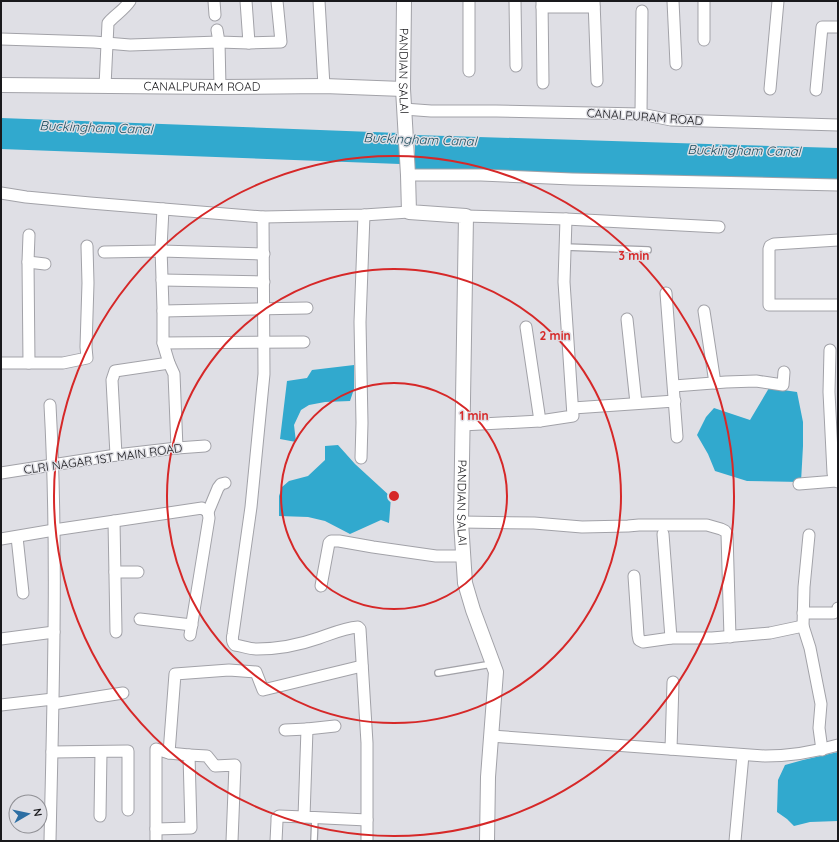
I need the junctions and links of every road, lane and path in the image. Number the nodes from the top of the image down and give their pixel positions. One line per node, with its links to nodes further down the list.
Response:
1 (130, 1): 21 (street)
2 (214, 1): 15 (street)
3 (246, 1): 22 (street)
4 (277, 1): 22 (street)
5 (319, 1): 30 (street)
6 (404, 1): 32 (street, PANDIAN SALAI)
7 (469, 1): 25 (street)
8 (515, 1): 24 (street)
9 (673, 1): 23 (street)
10 (704, 1): 19 (street)
11 (778, 1): 33 (street)
12 (542, 4): 13 (street); 27 (street)
13 (594, 4): 26 (street)
14 (642, 11): 36 (street)
15 (215, 15)
16 (838, 27): 34 (street)
17 (217, 30): 20 (street)
18 (1, 39): 21 (street)
19 (704, 40)
20 (219, 42): 21 (street); 22 (street); 31 (street)
21 (107, 43): 29 (street)
22 (249, 43)
23 (676, 64)
24 (516, 66)
25 (469, 71)
26 (596, 81)
27 (543, 83)
28 (1, 85): 29 (street, CANALPURAM ROAD)
29 (105, 86): 31 (street, CANALPURAM ROAD)
30 (324, 86): 31 (street, CANALPURAM ROAD); 32 (street, CANALPURAM ROAD)
31 (220, 87)
32 (403, 89): 35 (street, PANDIAN SALAI)
33 (770, 90)
34 (816, 90)
35 (404, 109): 36 (street, CANALPURAM ROAD); 38 (street, PANDIAN SALAI)
36 (641, 114): 37 (street, CANALPURAM ROAD)
37 (838, 125)
38 (408, 175): 39 (street); 42 (street, PANDIAN SALAI)
39 (838, 185)
40 (1, 193): 41 (street)
41 (163, 209): 45 (street); 53 (street)
42 (409, 212): 43 (street); 44 (street)
43 (364, 216): 45 (street); 88 (street)
44 (466, 216): 46 (street); 83 (street, PANDIAN SALAI)
45 (263, 217): 55 (street)
46 (566, 219): 47 (street); 51 (street)
47 (719, 227)
48 (28, 235): 56 (street)
49 (838, 240): 61 (street)
50 (87, 246): 73 (street)
51 (565, 247): 52 (lane); 81 (street)
52 (648, 250)
53 (161, 251): 54 (street); 55 (street); 58 (street)
54 (104, 252)
55 (264, 254): 59 (street)
56 (28, 262): 57 (street); 73 (street)
57 (45, 264)
58 (162, 280): 59 (street); 64 (street)
59 (264, 282): 63 (street)
60 (666, 293): 77 (street)
61 (838, 304)
62 (307, 308): 63 (street)
63 (264, 309): 64 (street); 68 (street)
64 (163, 311): 70 (street)
65 (704, 311): 76 (street)
66 (627, 319): 79 (street)
67 (526, 327): 82 (street)
68 (264, 342): 69 (street); 70 (street); 118 (street)
69 (304, 342)
70 (163, 343): 74 (street)
71 (830, 350): 91 (street)
72 (1, 363): 73 (street)
73 (29, 363)
74 (168, 363): 86 (street); 87 (street)
75 (784, 372): 76 (street)
76 (715, 383): 77 (street)
77 (674, 386): 78 (street)
78 (675, 401): 79 (street); 84 (street)
79 (636, 403): 81 (street)
80 (50, 405): 89 (street)
81 (573, 408): 82 (street)
82 (540, 421): 83 (street)
83 (462, 424): 96 (street, PANDIAN SALAI)
84 (677, 437)
85 (205, 446): 86 (street, CLRI NAGAR 1ST MAIN ROAD)
86 (177, 448): 87 (street, CLRI NAGAR 1ST MAIN ROAD)
87 (116, 455): 89 (street, CLRI NAGAR 1ST MAIN ROAD)
88 (361, 458)
89 (53, 465): 90 (street, CLRI NAGAR 1ST MAIN ROAD); 97 (street)
90 (1, 473)
91 (837, 482): 93 (street)
92 (225, 483): 94 (street)
93 (799, 484)
94 (208, 512): 95 (street); 110 (street)
95 (114, 521): 97 (street); 103 (street)
96 (461, 522): 102 (street, PANDIAN SALAI); 114 (street)
97 (54, 530): 100 (street); 112 (street)
98 (663, 534): 115 (street)
99 (809, 535): 109 (street)
100 (17, 537): 101 (street); 107 (street)
101 (1, 539)
102 (462, 556): 106 (street); 117 (street, PANDIAN SALAI)
103 (115, 572): 104 (street); 113 (street)
104 (138, 572)
105 (634, 576): 115 (street)
106 (321, 586)
107 (23, 593)
108 (838, 608): 109 (street)
109 (804, 613): 111 (street)
110 (140, 619)
111 (803, 626): 114 (street); 130 (street)
112 (54, 632): 116 (street); 122 (street)
113 (116, 632)
114 (730, 637): 115 (street)
115 (671, 638)
116 (1, 639)
117 (493, 664): 119 (lane); 127 (street, PANDIAN SALAI)
118 (362, 666): 133 (street); 140 (street)
119 (438, 673)
120 (673, 682): 129 (street)
121 (123, 694): 122 (street)
122 (53, 702): 123 (street); 131 (street)
123 (1, 705)
124 (335, 726): 125 (street)
125 (307, 729): 126 (street); 138 (street)
126 (285, 730)
127 (491, 736): 129 (street); 148 (street, PANDIAN SALAI)
128 (838, 745): 130 (street)
129 (671, 749): 135 (street)
130 (822, 750): 135 (street)
131 (52, 752): 132 (street); 142 (street)
132 (101, 752): 136 (street); 137 (street)
133 (169, 753): 134 (street); 141 (street)
134 (189, 755): 141 (street); 144 (street)
135 (743, 755): 149 (street)
136 (128, 810)
137 (100, 816)
138 (304, 817): 139 (street); 145 (street)
139 (316, 818): 140 (street); 146 (lane)
140 (367, 820): 147 (street)
141 (156, 829): 143 (street)
142 (50, 841)
143 (156, 841)
144 (232, 841)
145 (276, 841)
146 (314, 841)
147 (367, 841)
148 (487, 841)
149 (735, 841)

